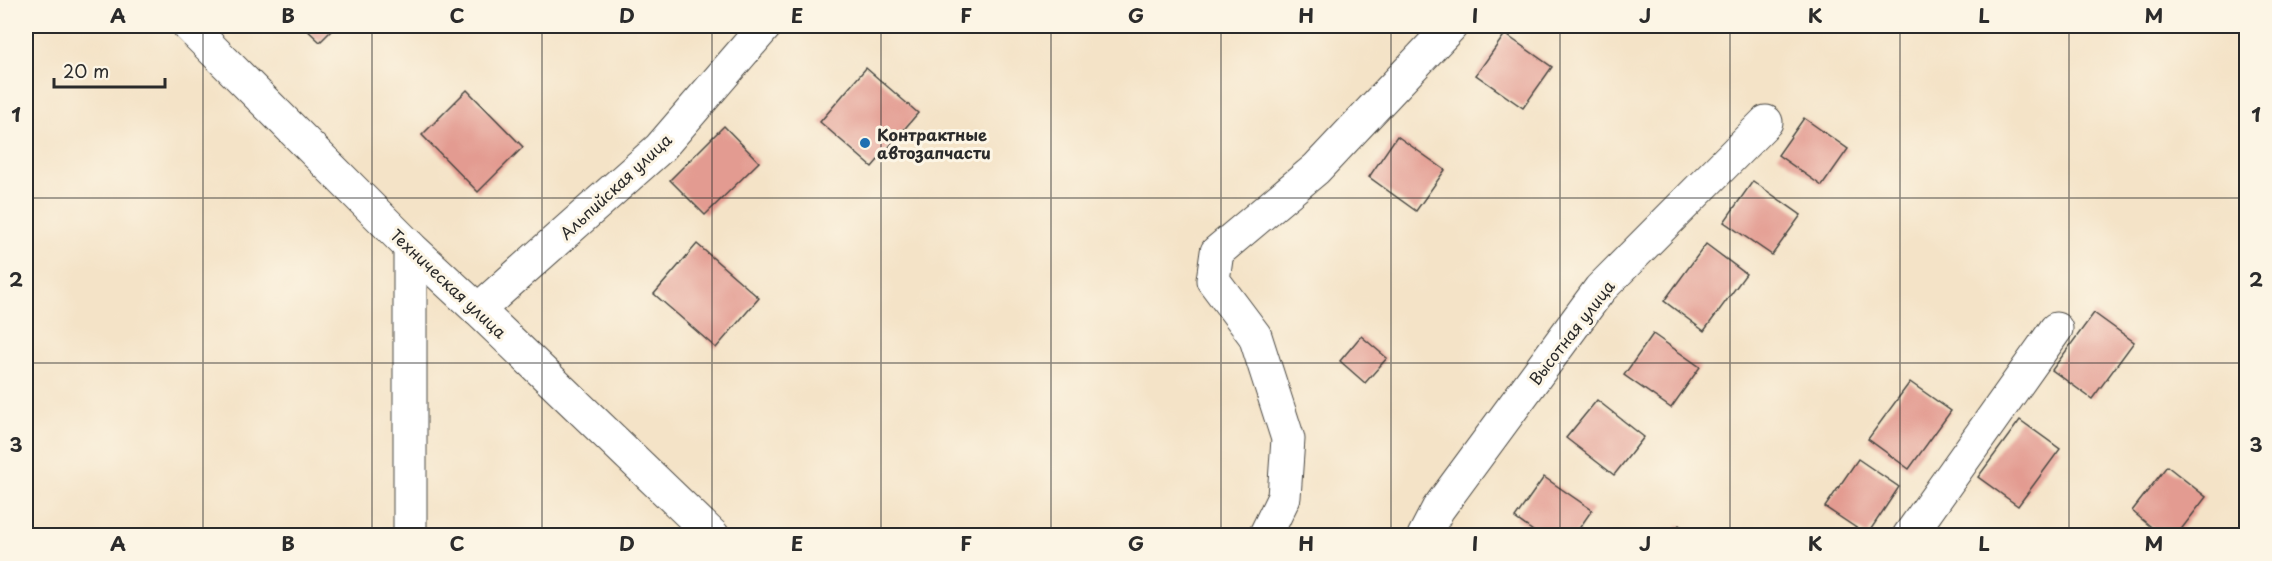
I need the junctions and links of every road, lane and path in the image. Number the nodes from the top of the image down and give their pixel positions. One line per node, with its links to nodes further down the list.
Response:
1 (189, 26): 5 (street, Техническая улица)
2 (765, 26): 6 (street, Альпийская улица)
3 (1451, 26): 10 (street)
4 (1766, 122): 11 (street, Высотная улица)
5 (410, 247): 6 (street, Техническая улица); 8 (street)
6 (478, 310): 9 (street, Техническая улица)
7 (2056, 329): 12 (street)
8 (410, 536)
9 (713, 536)
10 (1265, 536)
11 (1424, 536)
12 (1909, 536)

